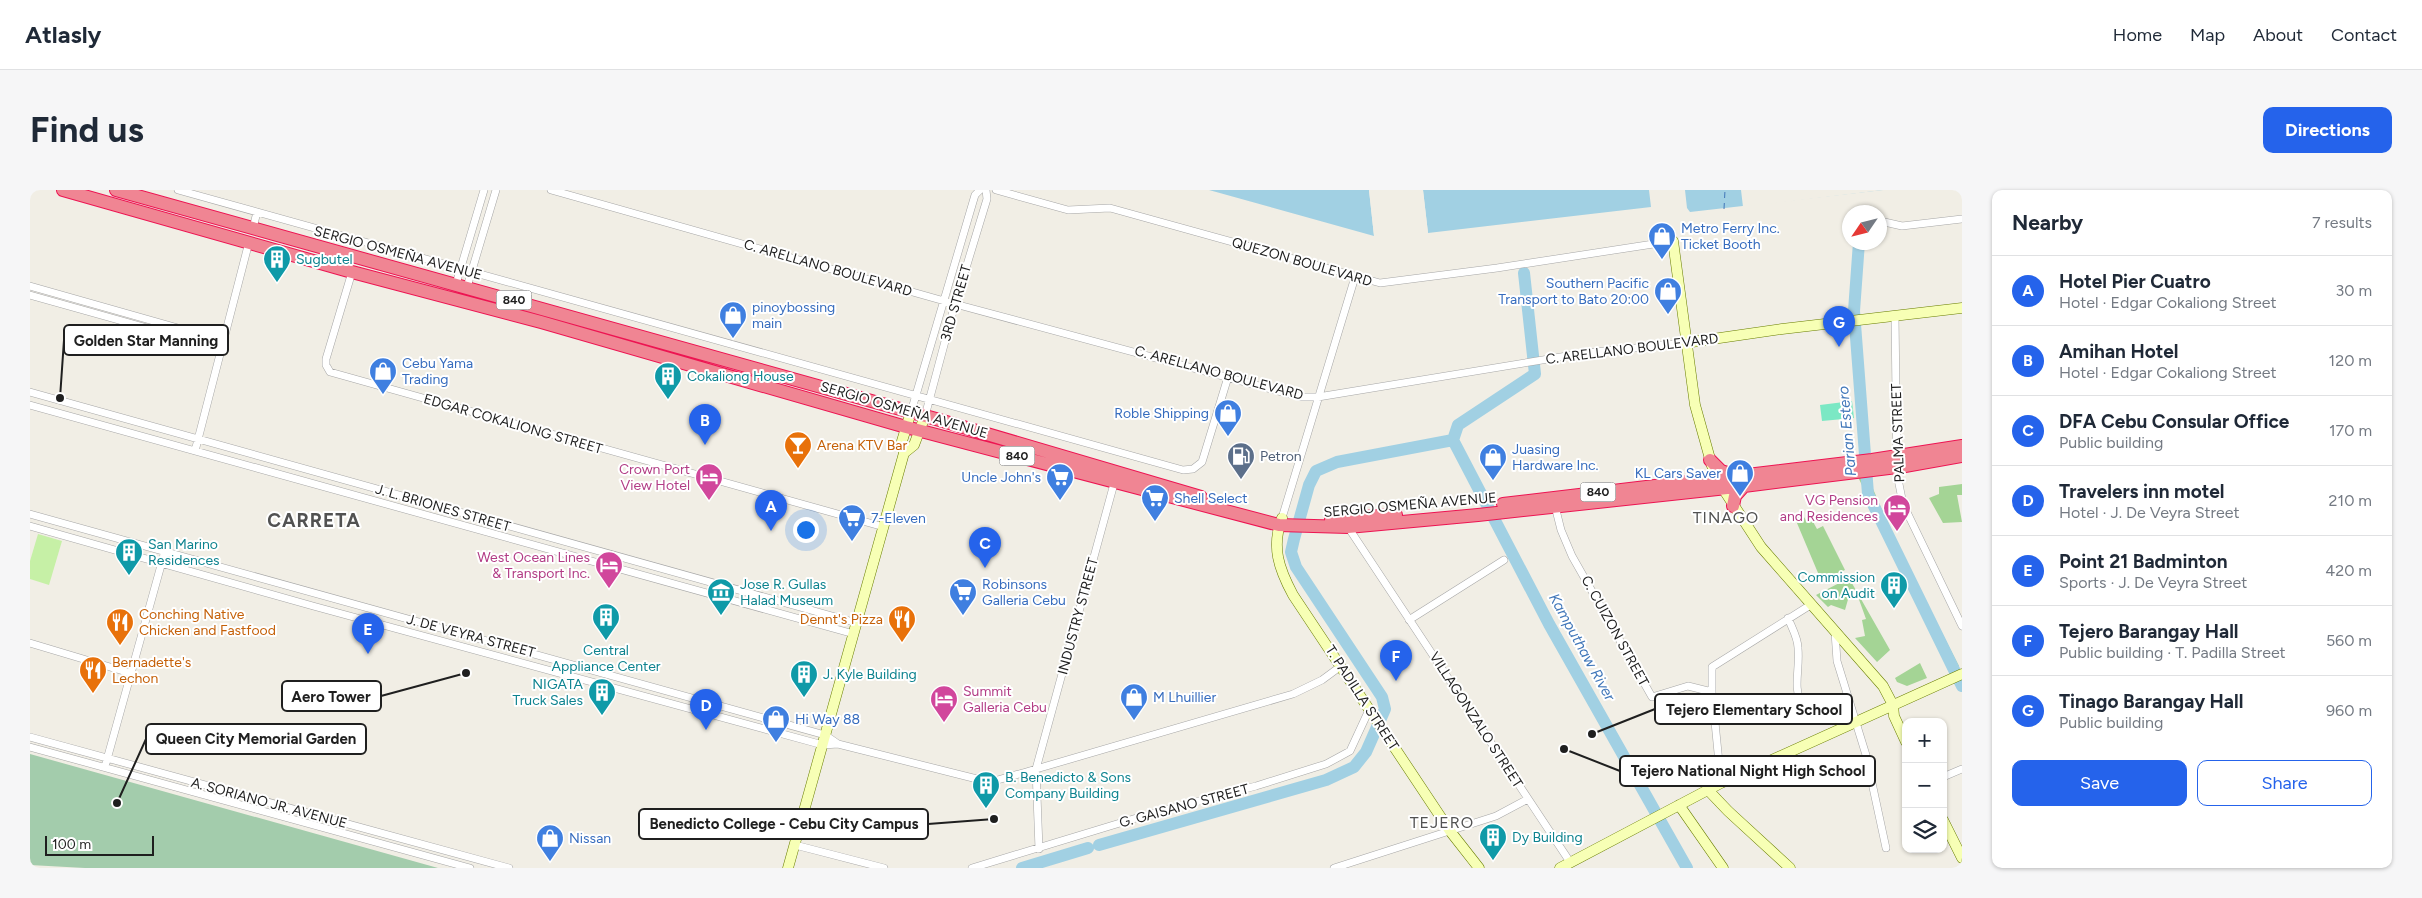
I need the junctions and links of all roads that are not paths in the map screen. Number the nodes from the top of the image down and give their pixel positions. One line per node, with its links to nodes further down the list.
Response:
1 (63, 190): 15 (highway, SERGIO OSMEÑA AVENUE / 840)
2 (116, 190): 13 (highway, SERGIO OSMEÑA AVENUE / 840)
3 (178, 190): 10 (street)
4 (484, 190): 16 (street)
5 (496, 190): 18 (street)
6 (551, 190): 23 (street, C. ARELLANO BOULEVARD)
7 (980, 190): 23 (street, 3RD STREET)
8 (986, 190): 25 (street, 3RD STREET)
9 (996, 190): 19 (street, QUEZON BOULEVARD)
10 (257, 212): 13 (street); 16 (street)
11 (1962, 220): 12 (street)
12 (1887, 223)
13 (253, 228): 21 (highway, SERGIO OSMEÑA AVENUE / 840)
14 (1673, 241): 19 (street, QUEZON BOULEVARD); 29 (street)
15 (249, 242): 17 (highway, SERGIO OSMEÑA AVENUE / 840); 30 (street)
16 (460, 270): 18 (street); 21 (street)
17 (352, 272): 39 (highway, SERGIO OSMEÑA AVENUE / 840); 59 (street, EDGAR COKALIONG STREET)
18 (472, 273): 21 (street); 33 (street)
19 (1355, 277): 34 (street)
20 (30, 286): 24 (street)
21 (462, 286): 37 (highway, SERGIO OSMEÑA AVENUE / 840)
22 (30, 295): 27 (street)
23 (944, 301): 25 (street, C. ARELLANO BOULEVARD); 33 (street, 3RD STREET)
24 (95, 304): 27 (street); 30 (street)
25 (955, 304): 31 (street, C. ARELLANO BOULEVARD); 35 (street, 3RD STREET)
26 (1962, 308): 28 (street, C. ARELLANO BOULEVARD)
27 (93, 313): 30 (street)
28 (1895, 316): 29 (street, C. ARELLANO BOULEVARD); 46 (street, PALMA STREET)
29 (1685, 343): 34 (street, C. ARELLANO BOULEVARD); 47 (street)
30 (223, 345): 41 (street)
31 (1228, 377): 34 (street, C. ARELLANO BOULEVARD); 35 (street)
32 (30, 392): 41 (street, J. L. BRIONES STREET)
33 (916, 395): 35 (street); 37 (street, 3RD STREET)
34 (1318, 397): 57 (street)
35 (930, 399): 38 (street, 3RD STREET)
36 (30, 405): 43 (street, J. L. BRIONES STREET)
37 (910, 412): 38 (highway, SERGIO OSMEÑA AVENUE / 840); 39 (street)
38 (925, 416): 40 (street); 48 (highway, SERGIO OSMEÑA AVENUE / 840)
39 (906, 427): 40 (highway, SERGIO OSMEÑA AVENUE / 840); 44 (street)
40 (920, 430): 44 (street); 48 (highway, SERGIO OSMEÑA AVENUE / 840)
41 (198, 440): 43 (street); 49 (street, J. L. BRIONES STREET)
42 (1962, 446): 46 (highway, SERGIO OSMEÑA AVENUE / 840)
43 (195, 451): 51 (street, J. L. BRIONES STREET)
44 (904, 453): 59 (street)
45 (1962, 456): 46 (highway, SERGIO OSMEÑA AVENUE / 840)
46 (1897, 461): 50 (highway, SERGIO OSMEÑA AVENUE / 840); 72 (street, PALMA STREET)
47 (1716, 473): 50 (highway, SERGIO OSMEÑA AVENUE / 840); 50 (highway); 52 (highway, SERGIO OSMEÑA AVENUE / 840); 53 (street); 54 (highway, SERGIO OSMEÑA AVENUE / 840)
48 (1115, 478): 57 (highway, SERGIO OSMEÑA AVENUE / 840); 92 (street, INDUSTRY STREET)
49 (343, 480): 51 (street); 62 (street, J. L. BRIONES STREET)
50 (1740, 481): 53 (highway)
51 (341, 491): 65 (street, J. L. BRIONES STREET)
52 (1555, 506): 54 (highway, SERGIO OSMEÑA AVENUE / 840); 81 (street, C. CUIZON STREET)
53 (1733, 506): 68 (street)
54 (1496, 509): 55 (highway, SERGIO OSMEÑA AVENUE / 840)
55 (1477, 511): 57 (highway, SERGIO OSMEÑA AVENUE / 840); 60 (highway, SERGIO OSMEÑA AVENUE / 840)
56 (30, 514): 61 (street, J. DE VEYRA STREET)
57 (1292, 522): 60 (highway, SERGIO OSMEÑA AVENUE / 840); 76 (street, T. PADILLA STREET)
58 (30, 526): 64 (street, J. DE VEYRA STREET)
59 (884, 527): 71 (street)
60 (1348, 527): 70 (street, VILLAGONZALO STREET)
61 (164, 551): 64 (street); 79 (street, J. DE VEYRA STREET)
62 (599, 552): 65 (street); 66 (street, J. L. BRIONES STREET)
63 (1504, 560): 70 (street)
64 (161, 563): 77 (street); 80 (street, J. DE VEYRA STREET)
65 (595, 563): 67 (street, J. L. BRIONES STREET)
66 (699, 580): 67 (street); 71 (street, J. L. BRIONES STREET)
67 (696, 591): 74 (street, J. L. BRIONES STREET)
68 (1812, 604): 69 (street); 73 (street)
69 (1788, 618): 81 (street); 83 (street)
70 (1409, 620): 97 (street, VILLAGONZALO STREET)
71 (857, 623): 74 (street)
72 (1962, 626)
73 (1835, 632): 82 (street); 85 (street)
74 (854, 634): 88 (street)
75 (30, 643): 77 (street)
76 (1341, 666): 84 (street, T. PADILLA STREET); 92 (street)
77 (130, 673): 90 (street)
78 (1958, 676): 82 (street)
79 (639, 682): 80 (street); 88 (street, J. DE VEYRA STREET)
80 (635, 692): 88 (street, J. DE VEYRA STREET)
81 (1712, 692): 95 (street)
82 (1893, 705): 85 (street); 86 (street)
83 (1801, 706)
84 (1372, 713): 100 (street, T. PADILLA STREET); 103 (street, G. GAISANO STREET)
85 (1856, 722): 95 (street); 102 (street)
86 (1902, 733)
87 (30, 737): 90 (street, A. SORIANO JR. AVENUE)
88 (824, 740): 92 (street); 101 (street)
89 (30, 747): 91 (street, A. SORIANO JR. AVENUE)
90 (106, 759): 91 (street); 108 (street, A. SORIANO JR. AVENUE)
91 (105, 768): 107 (street, A. SORIANO JR. AVENUE)
92 (1036, 769): 103 (street, INDUSTRY STREET)
93 (1962, 769): 94 (street)
94 (1947, 776)
95 (1721, 783): 96 (street)
96 (1708, 790): 98 (street); 116 (street)
97 (1528, 799): 100 (street); 105 (street, VILLAGONZALO STREET)
98 (1679, 805): 105 (street); 115 (street)
99 (1947, 828): 104 (street)
100 (1450, 831): 106 (street); 113 (street, T. PADILLA STREET)
101 (794, 846): 109 (street); 110 (street)
102 (1886, 848)
103 (1038, 849): 111 (street, G. GAISANO STREET)
104 (1962, 858)
105 (1570, 862): 114 (street)
106 (1346, 866): 112 (street)
107 (470, 868)
108 (509, 868)
109 (788, 868)
110 (884, 868)
111 (972, 868)
112 (1334, 868)
113 (1479, 868)
114 (1560, 868)
115 (1723, 868)
116 (1790, 868)

